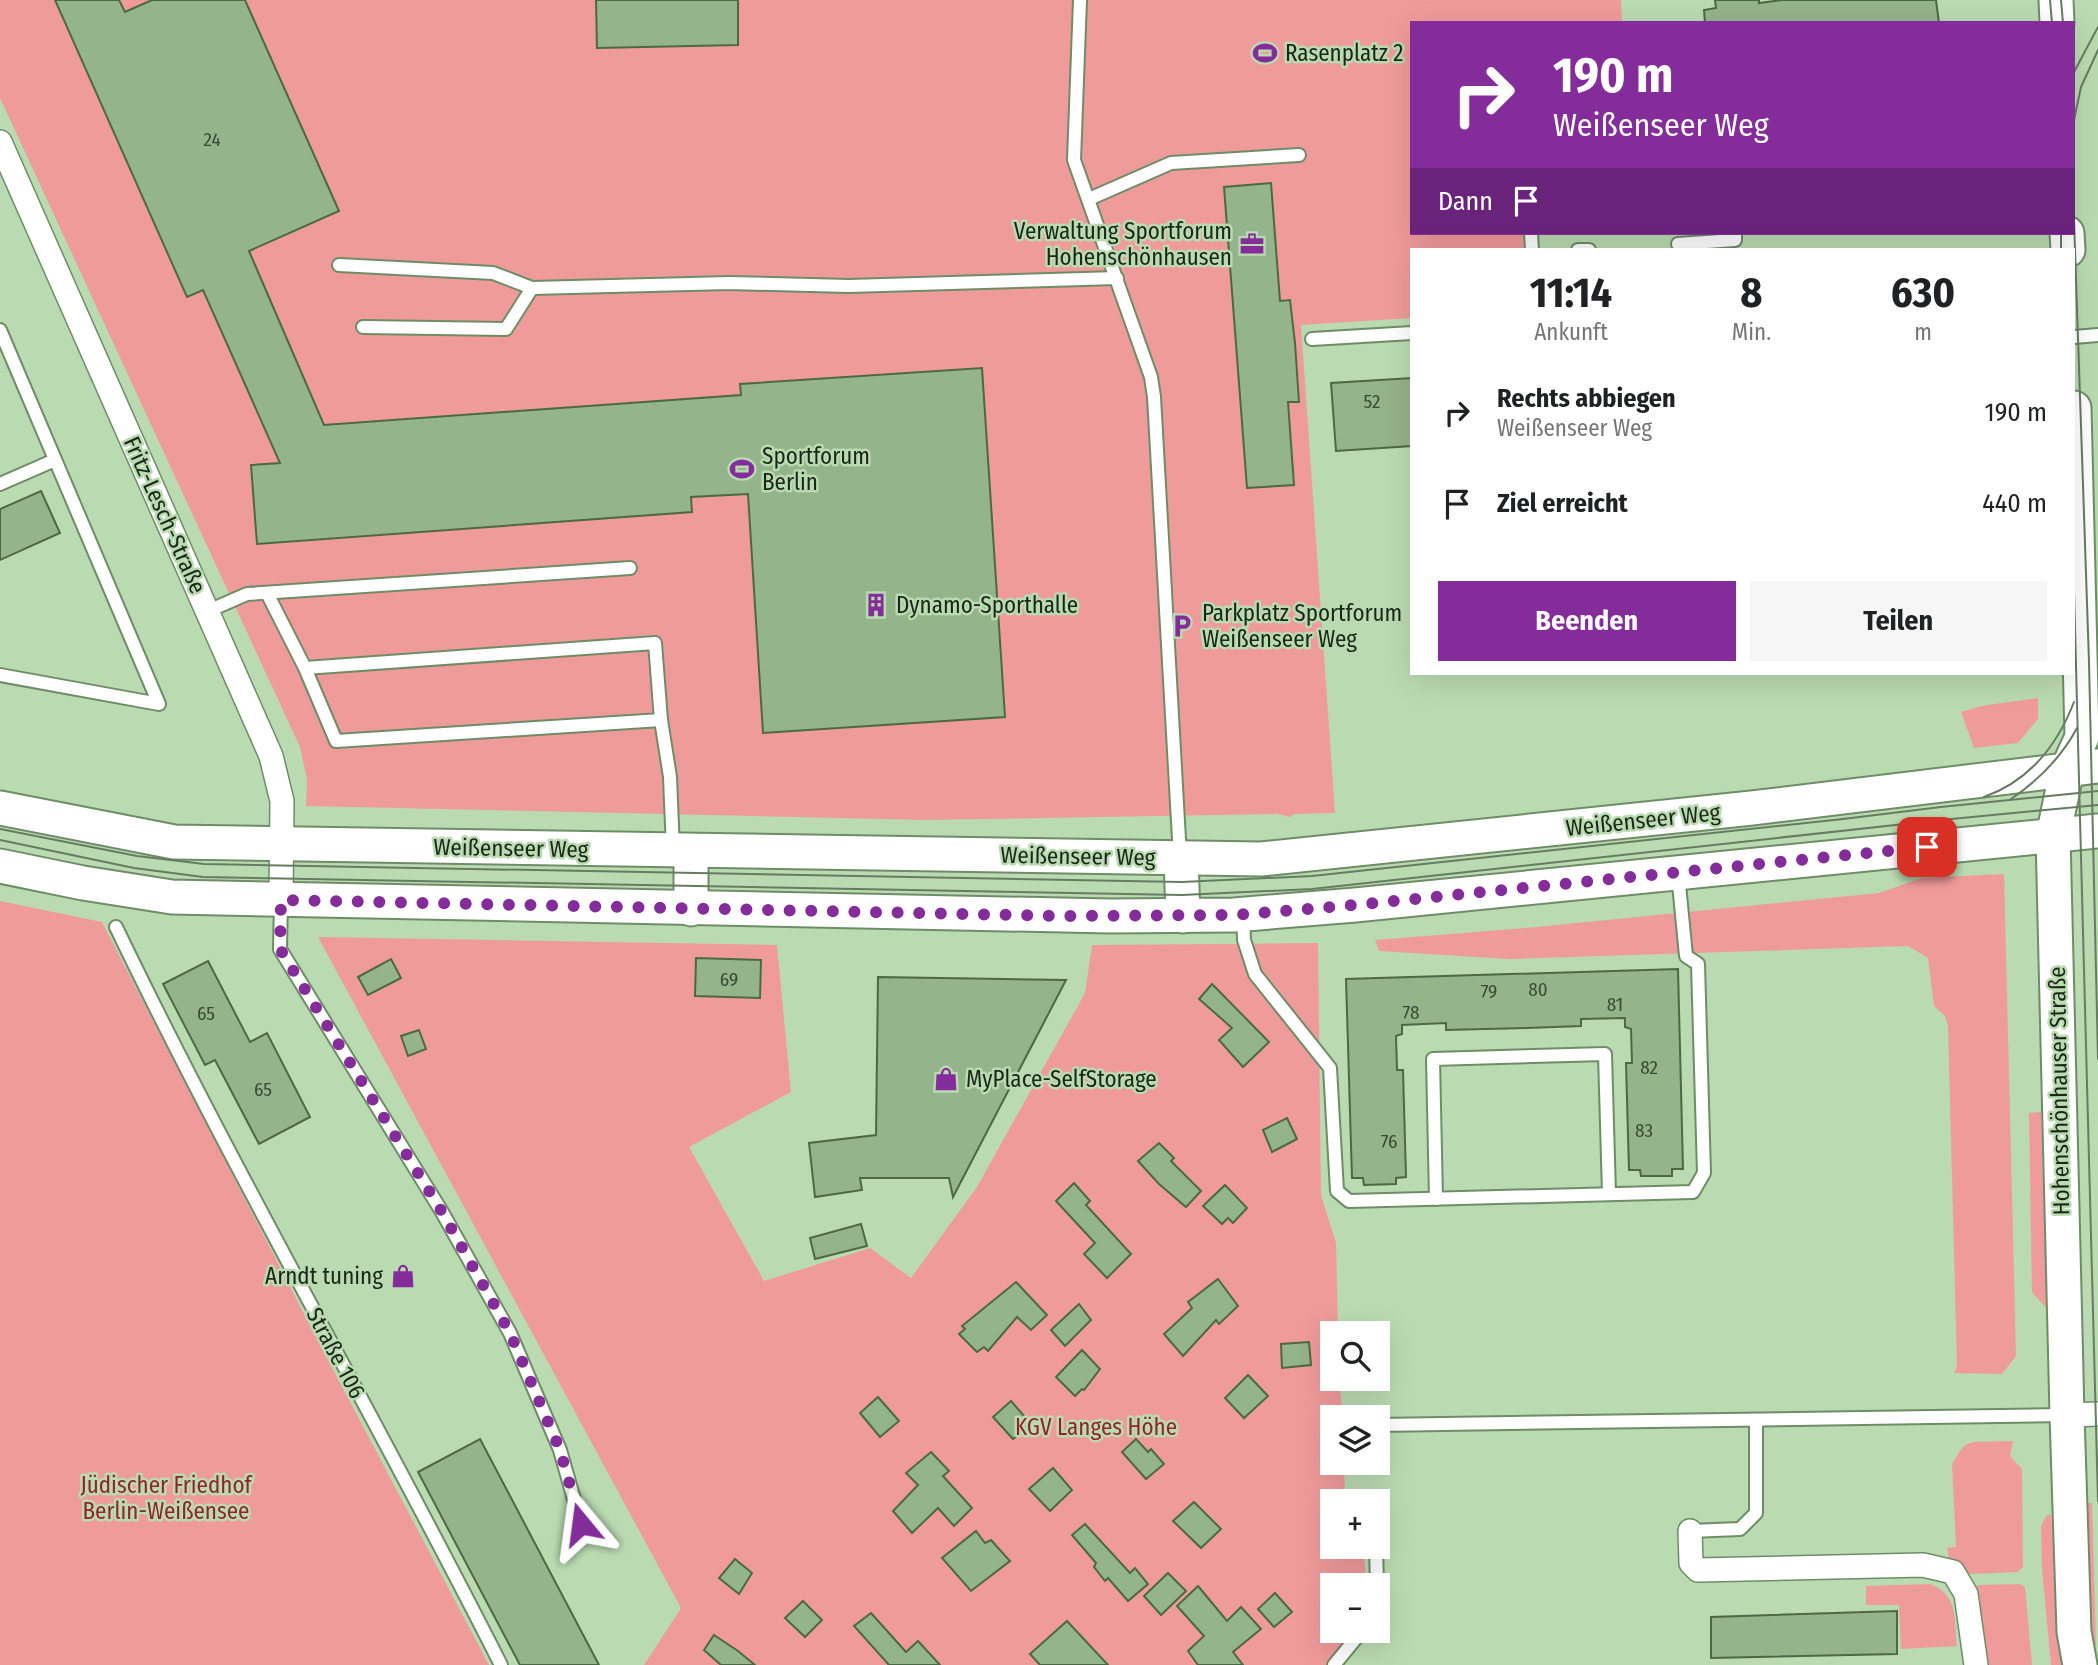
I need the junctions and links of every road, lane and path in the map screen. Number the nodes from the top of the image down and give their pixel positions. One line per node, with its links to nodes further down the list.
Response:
1 (1080, 0): 6 (lane)
2 (2056, 0): 3 (main road)
3 (2057, 21)
4 (0, 142): 23 (street, Fritz-Lesch-Straße)
5 (1299, 155): 6 (lane)
6 (1089, 199): 10 (lane)
7 (1735, 235): 8 (lane)
8 (1678, 244)
9 (339, 265): 11 (lane)
10 (1117, 278): 11 (lane); 33 (lane)
11 (531, 288): 12 (lane)
12 (363, 327)
13 (0, 330): 19 (lane)
14 (1410, 333): 17 (lane)
15 (2098, 335): 16 (lane)
16 (2075, 337)
17 (1312, 340)
18 (2075, 430): 27 (main road, Hohenschönhauser Straße)
19 (55, 460): 20 (lane); 25 (lane)
20 (0, 484)
21 (630, 568): 22 (lane)
22 (267, 593): 23 (lane); 24 (lane)
23 (208, 611): 31 (street, Fritz-Lesch-Straße)
24 (305, 668): 26 (lane); 26 (lane)
25 (0, 675)
26 (661, 720): 32 (lane)
27 (2087, 759): 30 (main road, Hohenschönhauser Straße); 33 (main road, Weißenseer Weg)
28 (0, 808): 31 (main road, Weißenseer Weg)
29 (2098, 831): 30 (main road)
30 (2053, 836): 35 (main road); 43 (main road, Hohenschönhauser Straße)
31 (281, 844): 32 (main road, Weißenseer Weg); 36 (street, Fritz-Lesch-Straße)
32 (682, 851): 33 (main road, Weißenseer Weg); 37 (main road)
33 (1181, 858): 39 (main road)
34 (0, 866): 36 (main road)
35 (1678, 872): 38 (main road); 41 (lane)
36 (281, 900): 37 (main road); 46 (lane)
37 (691, 909): 39 (main road)
38 (1243, 914): 39 (main road); 42 (lane)
39 (1183, 916)
40 (116, 927): 49 (lane, Straße 106)
41 (1609, 1194): 42 (lane); 42 (lane)
42 (1436, 1199)
43 (2082, 1414): 44 (lane); 52 (main road, Hohenschönhauser Straße)
44 (1756, 1420): 45 (lane); 47 (lane)
45 (1390, 1425)
46 (581, 1524)
47 (1690, 1531): 51 (street)
48 (1352, 1643): 50 (lane)
49 (501, 1665)
50 (1334, 1665)
51 (1976, 1665)
52 (2080, 1665)

